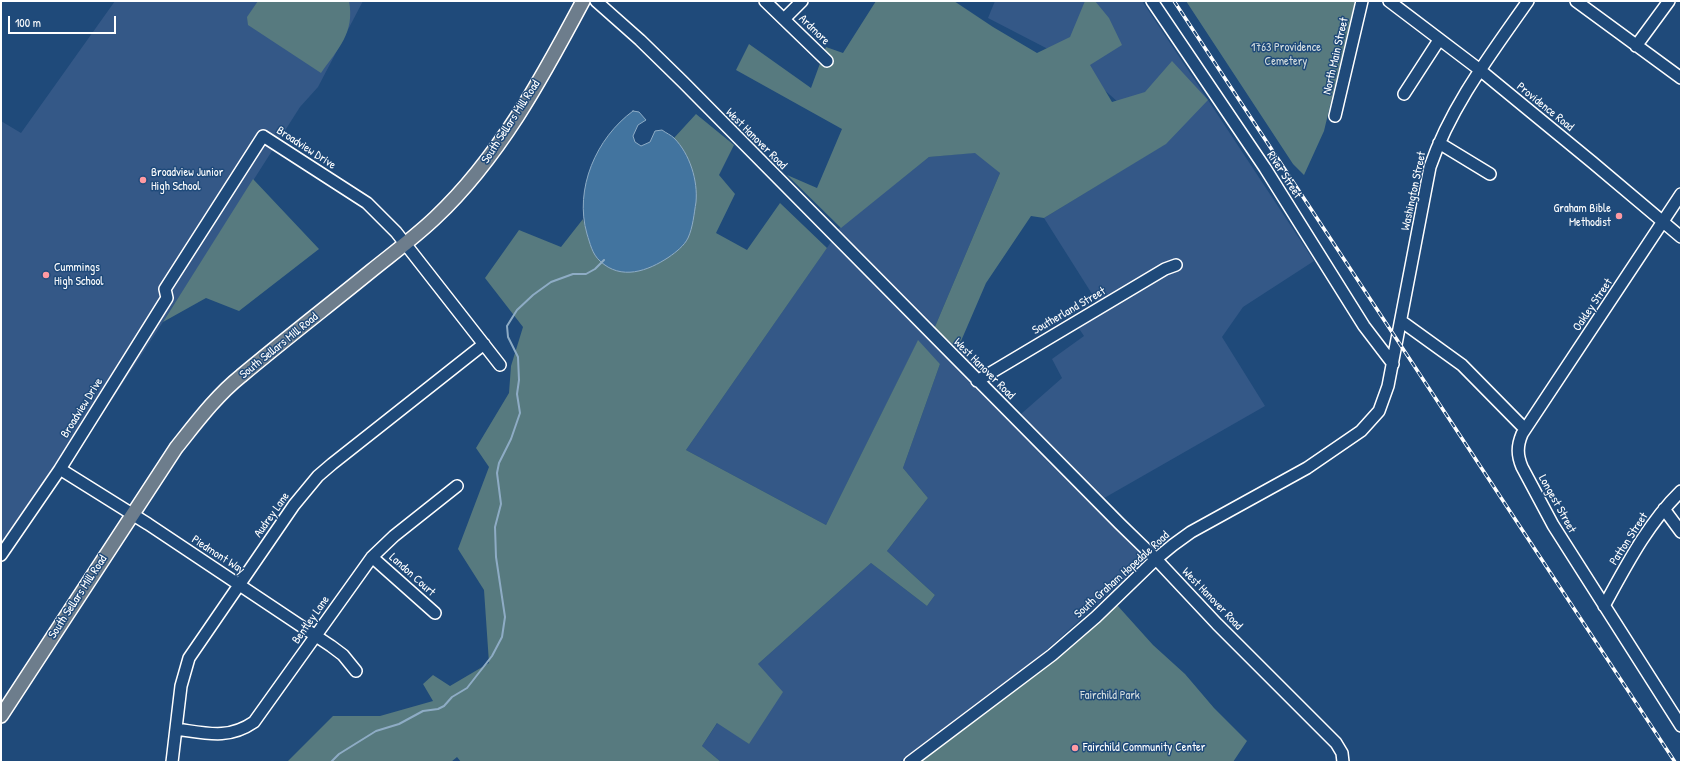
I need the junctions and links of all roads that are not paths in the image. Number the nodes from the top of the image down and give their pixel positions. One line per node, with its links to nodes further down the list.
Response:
1 (583, 1): 26 (main road, South Sellars Mill Road)
2 (596, 1): 32 (street, West Hanover Road)
3 (765, 1): 11 (street, Ardmore)
4 (802, 1): 11 (street)
5 (1152, 1): 30 (street, River Street)
6 (1362, 1): 20 (street, North Main Street)
7 (1389, 1): 12 (street, Providence Road)
8 (1528, 1): 16 (street, Washington Street)
9 (1576, 1): 13 (street)
10 (1669, 1): 13 (street)
11 (784, 19): 15 (street, Ardmore)
12 (1439, 40): 14 (street, Providence Road); 19 (street)
13 (1636, 46): 17 (street)
14 (1456, 54): 16 (street, Providence Road); 18 (street)
15 (827, 61)
16 (1480, 70): 18 (street, Washington Street); 24 (street, Providence Road)
17 (1681, 78)
18 (1468, 88): 21 (street, Washington Street)
19 (1404, 94)
20 (1335, 116)
21 (1439, 143): 22 (street); 28 (street, Washington Street)
22 (1490, 174)
23 (1681, 194): 24 (street, Oakley Street)
24 (1663, 221): 25 (street, Providence Road); 33 (street, Oakley Street)
25 (1681, 237)
26 (405, 244): 29 (street, Broadview Drive); 34 (street, Broadview Drive); 38 (main road, South Sellars Mill Road)
27 (1176, 265): 32 (street, Southerland Street)
28 (1401, 321): 30 (street, Washington Street); 33 (street)
29 (484, 344): 31 (street, Broadview Drive); 43 (street, Audrey Lane)
30 (1393, 364): 42 (street, South Graham Hopedale Road)
31 (500, 365)
32 (977, 381): 42 (street, West Hanover Road)
33 (1525, 429): 44 (street, Longest Street)
34 (60, 469): 38 (street, Piedmont Way); 40 (street)
35 (457, 486): 41 (street, Bentley Lane)
36 (1681, 491): 37 (street, Patton Street)
37 (1664, 509): 39 (street); 44 (street, Patton Street)
38 (132, 514): 43 (street, Piedmont Way); 48 (main road, South Sellars Mill Road)
39 (1681, 532)
40 (1, 555)
41 (372, 557): 45 (street, Landon Court); 46 (street, Bentley Lane)
42 (1156, 559): 52 (street, South Graham Hopedale Road); 53 (street, West Hanover Road)
43 (239, 585): 46 (street, Piedmont Way); 50 (street, Audrey Lane)
44 (1604, 606): 49 (street, Longest Street)
45 (434, 613)
46 (316, 636): 47 (street, Piedmont Way); 50 (street, Bentley Lane)
47 (356, 671)
48 (1, 716)
49 (1681, 726)
50 (176, 729): 51 (street, Audrey Lane)
51 (172, 762)
52 (910, 762)
53 (1343, 762)

